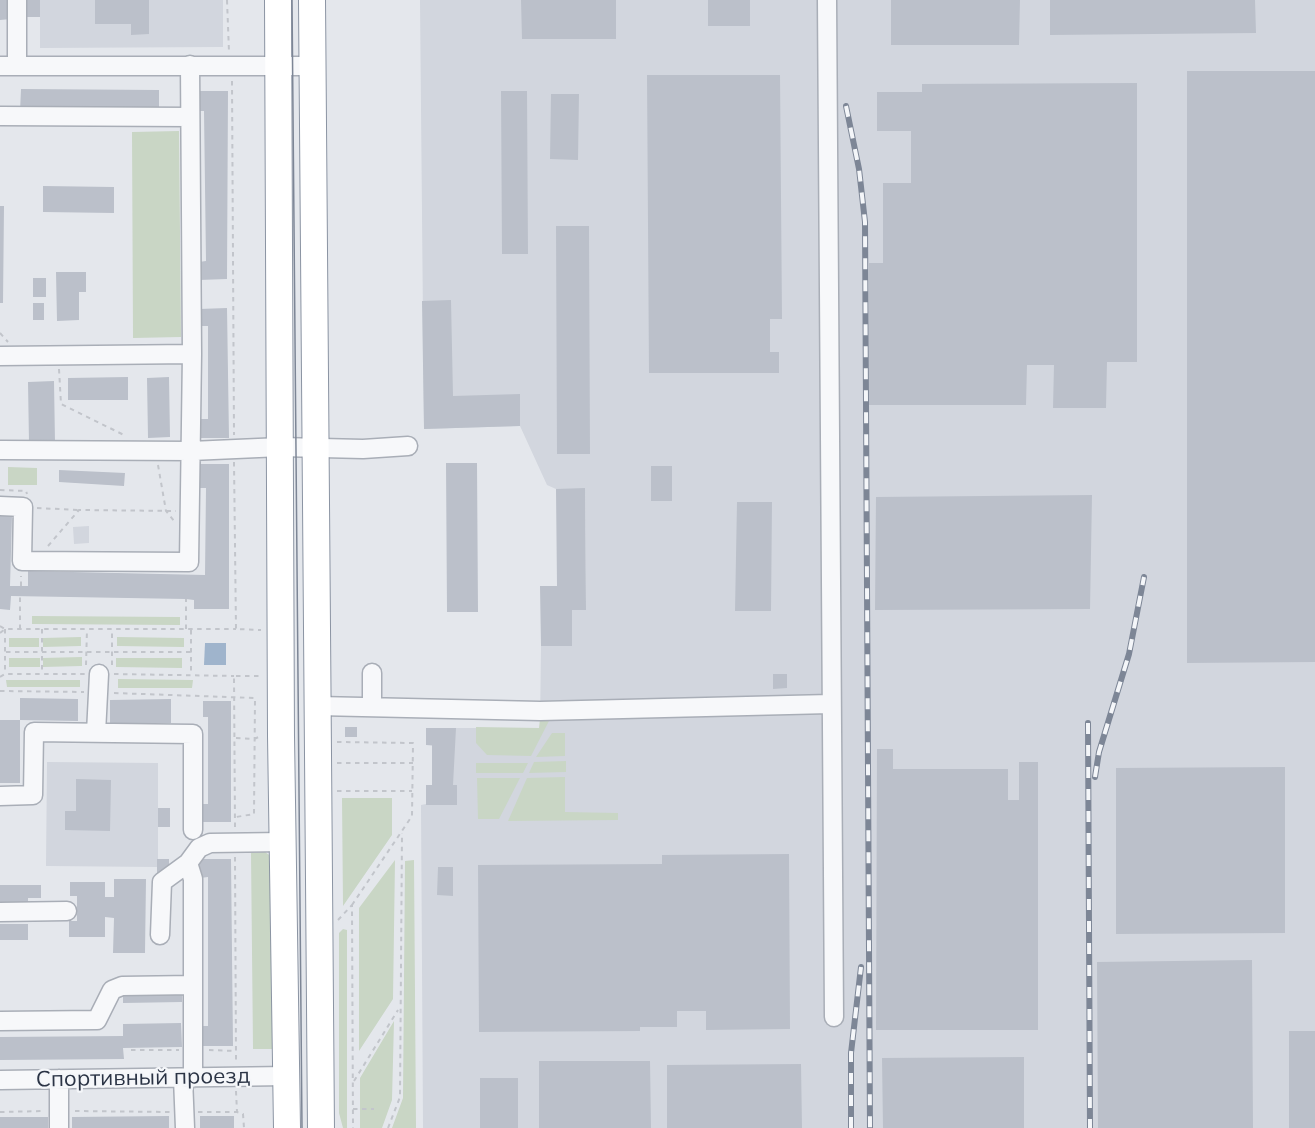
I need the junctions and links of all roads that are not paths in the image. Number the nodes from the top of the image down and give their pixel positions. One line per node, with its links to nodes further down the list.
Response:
1 (17, 0): 6 (street)
2 (278, 0): 7 (highway)
3 (312, 0): 8 (highway)
4 (827, 0): 21 (street)
5 (190, 65): 6 (street); 7 (street); 10 (street)
6 (9, 66)
7 (278, 66): 8 (street); 14 (highway)
8 (312, 66): 15 (highway)
9 (0, 116): 10 (street)
10 (190, 117): 11 (street)
11 (192, 354): 12 (street); 17 (street)
12 (0, 356)
13 (408, 446): 15 (street)
14 (281, 447): 15 (street); 17 (street); 27 (highway)
15 (316, 449): 22 (highway)
16 (0, 450): 17 (street)
17 (191, 451): 18 (street)
18 (0, 506)
19 (372, 673): 23 (street)
20 (99, 674): 24 (street)
21 (830, 704): 23 (street); 33 (street)
22 (318, 706): 23 (street); 42 (highway)
23 (372, 707)
24 (96, 733): 25 (street); 26 (street)
25 (0, 796)
26 (193, 830)
27 (283, 842): 28 (street); 35 (highway)
28 (188, 863): 31 (street); 32 (street)
29 (67, 911): 30 (street)
30 (0, 912)
31 (160, 935)
32 (193, 985): 34 (street); 36 (street)
33 (834, 1017)
34 (0, 1021)
35 (287, 1076): 36 (street, Спортивный проезд); 41 (highway)
36 (188, 1078): 37 (street, Спортивный проезд); 40 (street)
37 (59, 1079): 38 (street, Спортивный проезд); 39 (street)
38 (0, 1080)
39 (59, 1120)
40 (184, 1120)
41 (287, 1128)
42 (321, 1128)

